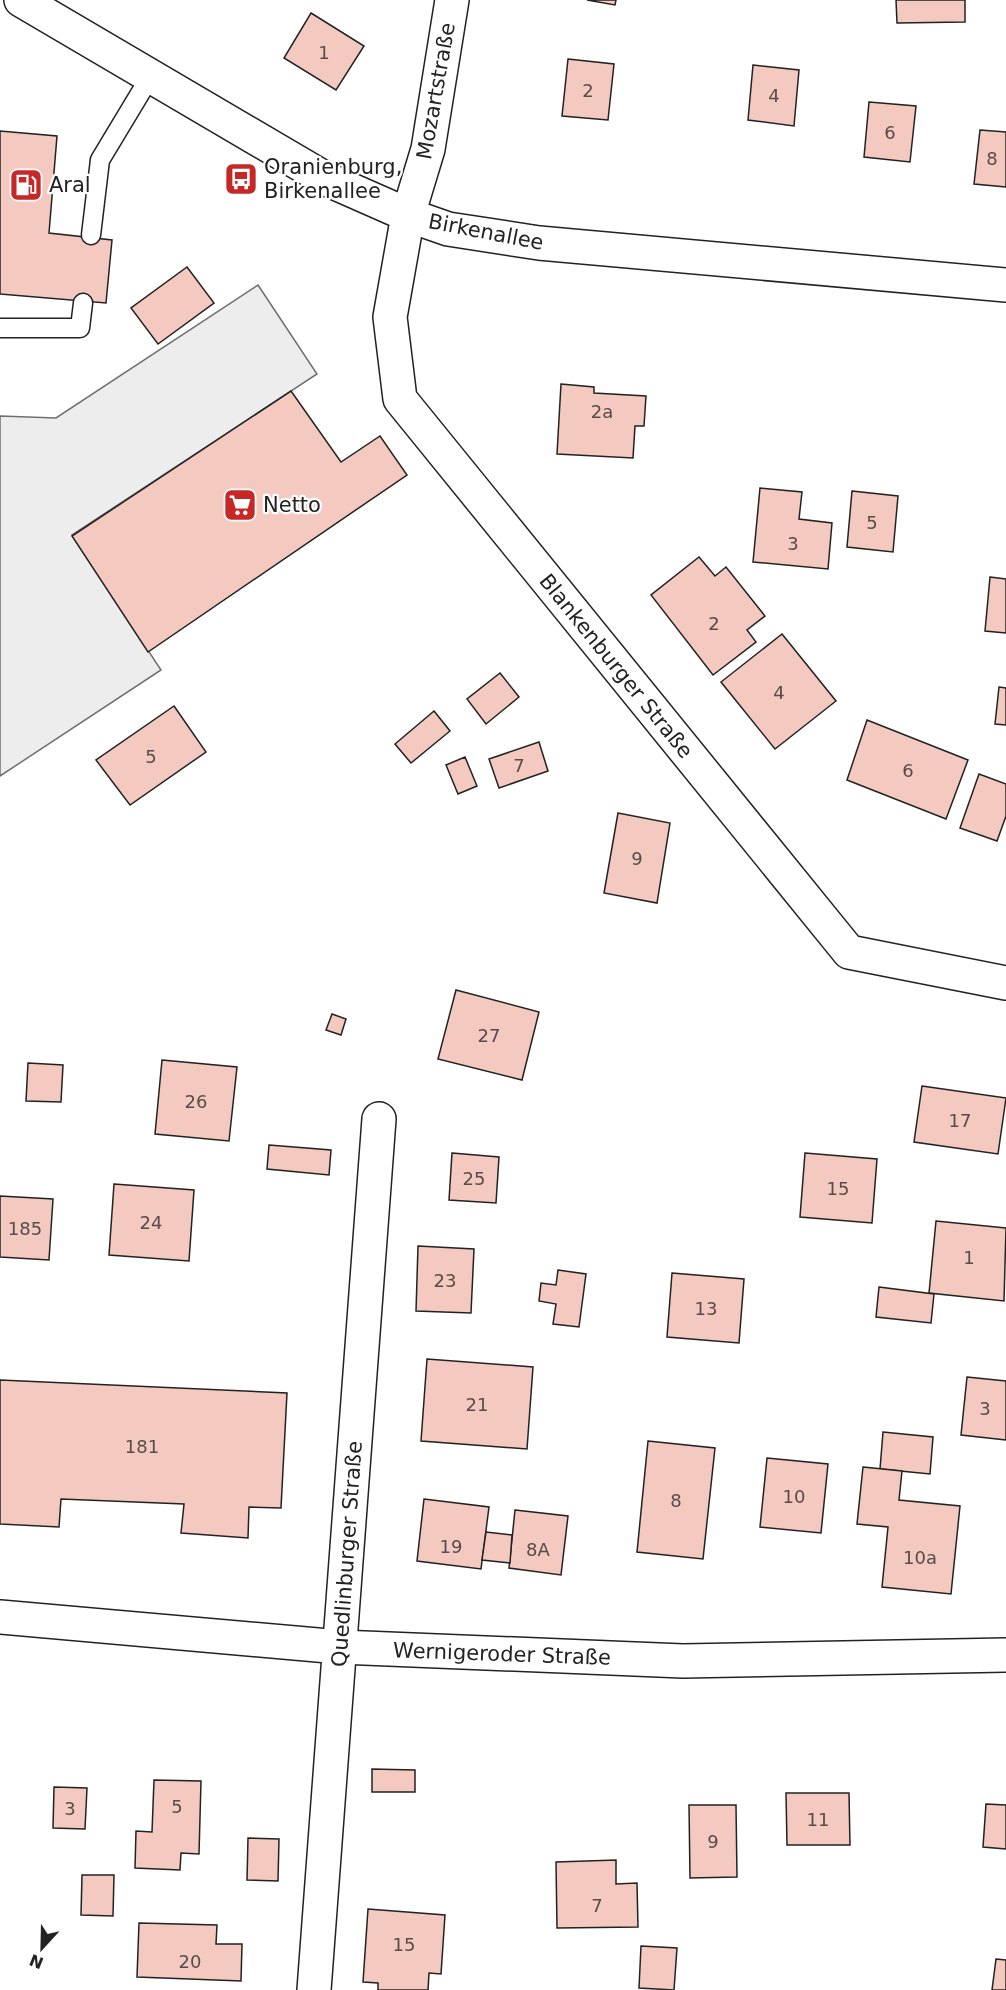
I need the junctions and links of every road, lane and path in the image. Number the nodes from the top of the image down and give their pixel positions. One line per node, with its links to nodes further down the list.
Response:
1 (21, 0): 3 (street, Birkenallee)
2 (452, 0): 4 (street, Mozartstraße)
3 (150, 77): 4 (street, Birkenallee); 5 (lane)
4 (408, 215): 6 (street, Birkenallee); 9 (street, Blankenburger Straße)
5 (91, 235)
6 (1006, 285)
7 (83, 303): 8 (lane)
8 (0, 328)
9 (1006, 983)
10 (379, 1119): 12 (street, Quedlinburger Straße)
11 (0, 1617): 12 (street, Wernigeroder Straße)
12 (340, 1647): 13 (street, Wernigeroder Straße); 14 (street, Quedlinburger Straße)
13 (1006, 1655)
14 (314, 1990)

